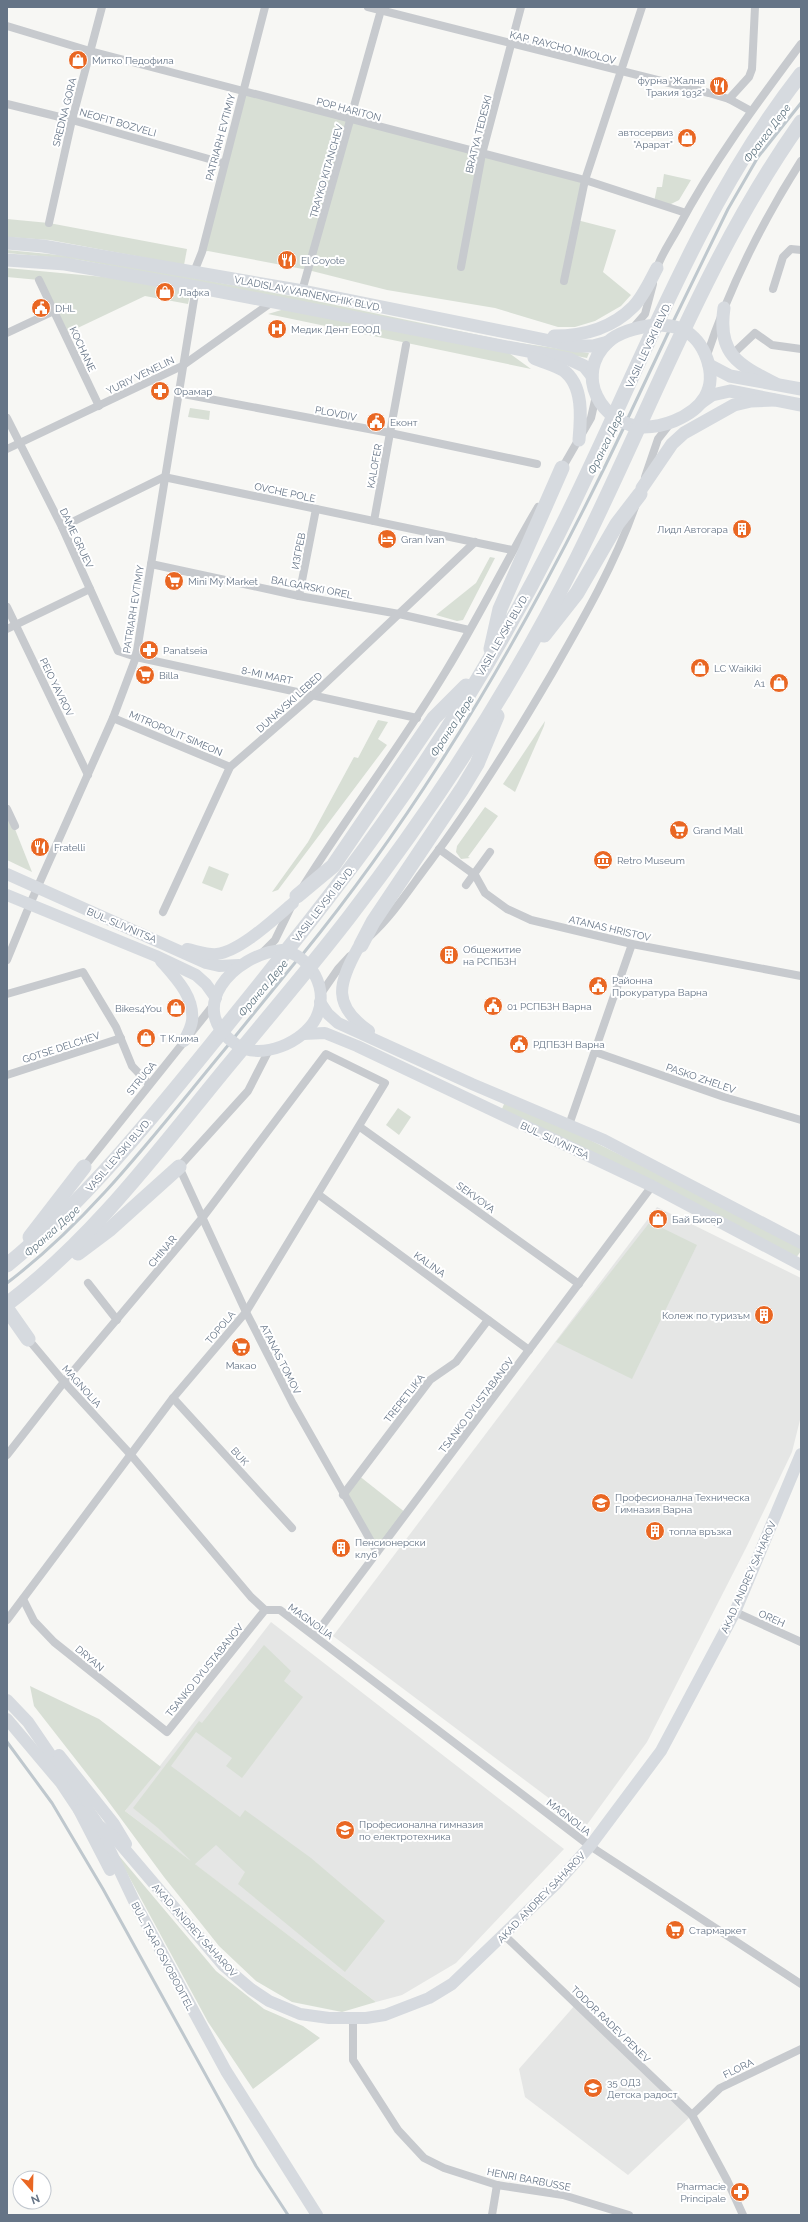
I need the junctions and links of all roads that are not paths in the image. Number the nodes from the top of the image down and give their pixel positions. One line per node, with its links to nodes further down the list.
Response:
1 (102, 7): 11 (street, SREDNA GORA)
2 (265, 7): 14 (street, PATRIARH EVTIMIY)
3 (368, 7): 7 (street, KAP. RAYCHO NIKOLOV)
4 (521, 7): 9 (street, BRATYA TEDESKI)
5 (642, 7): 12 (street)
6 (755, 7): 15 (street)
7 (383, 9): 9 (street, KAP. RAYCHO NIKOLOV); 18 (street, TRAYKO KITANCHEV)
8 (7, 26): 11 (street, POP HARITON)
9 (512, 44): 12 (street, KAP. RAYCHO NIKOLOV); 21 (street, BRATYA TEDESKI)
10 (801, 44): 17 (street)
11 (90, 51): 14 (street, POP HARITON); 19 (street, SREDNA GORA)
12 (621, 72): 15 (street, KAP. RAYCHO NIKOLOV); 24 (street)
13 (801, 74): 84 (highway, VASIL LEVSKI BLVD.)
14 (243, 91): 18 (street, POP HARITON); 23 (street, PATRIARH EVTIMIY)
15 (729, 100): 17 (street, KAP. RAYCHO NIKOLOV)
16 (7, 104): 19 (street, NEOFIT BOZVELI)
17 (751, 111): 25 (street)
18 (350, 119): 21 (street, POP HARITON); 37 (street, TRAYKO KITANCHEV)
19 (72, 120): 23 (street, NEOFIT BOZVELI); 26 (street, SREDNA GORA)
20 (801, 122): 85 (highway)
21 (482, 154): 24 (street, POP HARITON); 30 (street, BRATYA TEDESKI)
22 (801, 161): 39 (street)
23 (223, 163): 32 (street, PATRIARH EVTIMIY)
24 (585, 180): 25 (street, POP HARITON); 34 (street)
25 (686, 213): 31 (street)
26 (49, 223)
27 (7, 243): 32 (main road, VLADISLAV VARNENCHIK BLVD.)
28 (801, 250): 36 (street)
29 (7, 260): 35 (main road, VLADISLAV VARNENCHIK BLVD.)
30 (461, 267)
31 (657, 268): 41 (street); 43 (main road)
32 (194, 272): 37 (main road, VLADISLAV VARNENCHIK BLVD.)
33 (39, 280): 40 (street, KOCHANE)
34 (564, 281)
35 (196, 287): 38 (main road, VLADISLAV VARNENCHIK BLVD.); 50 (street, PATRIARH EVTIMIY)
36 (773, 289)
37 (302, 291): 43 (main road, VLADISLAV VARNENCHIK BLVD.)
38 (272, 302): 46 (main road, VLADISLAV VARNENCHIK BLVD.); 50 (street, YURIY VENELIN)
39 (724, 308): 49 (street); 52 (main road)
40 (54, 310): 42 (street); 59 (street, KOCHANE)
41 (632, 330): 44 (main road); 49 (main road)
42 (7, 333)
43 (527, 336): 44 (main road, VLADISLAV VARNENCHIK BLVD.)
44 (608, 342): 51 (main road)
45 (406, 345): 62 (street, KALOFER)
46 (508, 347): 51 (main road, VLADISLAV VARNENCHIK BLVD.); 63 (main road)
47 (801, 349): 48 (street)
48 (737, 350)
49 (707, 361): 52 (main road); 57 (main road)
50 (182, 366): 55 (street, PATRIARH EVTIMIY); 59 (street, YURIY VENELIN)
51 (592, 376): 54 (main road)
52 (776, 384): 53 (main road)
53 (801, 389)
54 (596, 392): 61 (main road); 63 (street)
55 (178, 393): 62 (street, PLOVDIV); 68 (street, PATRIARH EVTIMIY)
56 (774, 400): 57 (main road); 58 (main road); 69 (main road)
57 (701, 403): 61 (main road)
58 (801, 405)
59 (99, 406): 64 (street, YURIY VENELIN)
60 (7, 418): 64 (street, DAME GRUEV)
61 (672, 421): 69 (street)
62 (390, 433): 66 (street, PLOVDIV); 71 (street, KALOFER)
63 (579, 440): 67 (street)
64 (19, 444): 65 (street, YURIY VENELIN); 72 (street, DAME GRUEV)
65 (7, 449)
66 (537, 464)
67 (562, 468): 74 (street); 84 (highway)
68 (164, 477): 70 (street, OVCHE POLE); 72 (street); 75 (street, PATRIARH EVTIMIY)
69 (641, 491): 85 (highway); 93 (street)
70 (316, 509): 71 (street, OVCHE POLE); 77 (street, ИЗГРЕВ)
71 (374, 521): 73 (street, OVCHE POLE)
72 (62, 526): 76 (street, DAME GRUEV)
73 (476, 542): 74 (street, OVCHE POLE); 79 (street, DUNAVSKI LEBED)
74 (512, 550): 82 (street)
75 (151, 564): 77 (street, BALGARSKI OREL); 83 (street, PATRIARH EVTIMIY)
76 (90, 589): 80 (street); 83 (street, DAME GRUEV)
77 (299, 596): 79 (street, BALGARSKI OREL)
78 (7, 607): 80 (street, PEIO YAVROV)
79 (399, 614): 82 (street, BALGARSKI OREL); 86 (street, DUNAVSKI LEBED)
80 (16, 624): 81 (street); 90 (street, PEIO YAVROV)
81 (7, 629)
82 (469, 630): 88 (street)
83 (136, 657): 86 (street, 8-MI MART); 87 (street, PATRIARH EVTIMIY)
84 (486, 664): 100 (highway); 134 (highway, VASIL LEVSKI BLVD.)
85 (514, 674): 105 (highway); 138 (highway)
86 (313, 695): 88 (street, 8-MI MART); 89 (street, DUNAVSKI LEBED)
87 (113, 718): 89 (street, MITROPOLIT SIMEON); 90 (street, PATRIARH EVTIMIY)
88 (417, 718): 100 (street)
89 (230, 767): 102 (street, DUNAVSKI LEBED)
90 (88, 776): 98 (street, PATRIARH EVTIMIY)
91 (7, 809): 92 (street)
92 (15, 826)
93 (440, 849): 96 (street, ATANAS HRISTOV); 105 (street)
94 (490, 852): 96 (street)
95 (7, 874): 98 (main road, BUL. SLIVNITSA)
96 (475, 875): 97 (street); 104 (street, ATANAS HRISTOV)
97 (466, 885)
98 (37, 888): 101 (street, PATRIARH EVTIMIY); 103 (main road, BUL. SLIVNITSA)
99 (7, 895): 101 (main road, BUL. SLIVNITSA)
100 (295, 900): 103 (main road); 106 (street)
101 (30, 904): 107 (main road, BUL. SLIVNITSA); 108 (street, PATRIARH EVTIMIY)
102 (163, 912)
103 (163, 943): 109 (main road, BUL. SLIVNITSA)
104 (632, 944): 110 (street, ATANAS HRISTOV); 119 (street)
105 (359, 947): 112 (street); 117 (main road)
106 (261, 954): 109 (main road); 112 (main road)
107 (156, 956): 113 (main road, BUL. SLIVNITSA); 116 (main road)
108 (7, 960)
109 (239, 965): 113 (main road)
110 (801, 976)
111 (7, 994): 115 (street)
112 (320, 998): 114 (main road); 117 (main road, BUL. SLIVNITSA)
113 (215, 1000): 116 (street, STRUGA); 118 (main road)
114 (302, 1034): 118 (main road); 124 (main road, BUL. SLIVNITSA)
115 (121, 1038): 121 (street, GOTSE DELCHEV); 122 (street)
116 (184, 1041): 122 (street, STRUGA)
117 (395, 1049): 123 (main road, BUL. SLIVNITSA)
118 (265, 1050): 129 (street)
119 (595, 1052): 125 (street, PASKO ZHELEV); 126 (street)
120 (326, 1054): 127 (street, TOPOLA); 132 (street, CHINAR)
121 (7, 1075)
122 (149, 1084): 128 (street, STRUGA)
123 (506, 1099): 124 (main road); 126 (main road, BUL. SLIVNITSA)
124 (500, 1114): 130 (main road, BUL. SLIVNITSA)
125 (801, 1120)
126 (569, 1125): 133 (main road, BUL. SLIVNITSA)
127 (360, 1127): 131 (street, TOPOLA); 137 (street, SEKVOYA)
128 (84, 1167): 134 (highway)
129 (179, 1167): 132 (street, ATANAS TOMOV); 138 (highway)
130 (652, 1186): 135 (main road, BUL. SLIVNITSA); 137 (street, TSANKO DYUSTABANOV)
131 (319, 1195): 140 (street, TOPOLA); 142 (street, KALINA)
132 (203, 1217): 140 (street, ATANAS TOMOV); 141 (street, CHINAR)
133 (798, 1240)
134 (7, 1264)
135 (801, 1265)
136 (88, 1283): 141 (street)
137 (579, 1284): 144 (street, TSANKO DYUSTABANOV)
138 (12, 1300)
139 (7, 1308): 143 (highway)
140 (246, 1312): 146 (street, TOPOLA); 150 (street, ATANAS TOMOV)
141 (117, 1320): 145 (street, CHINAR)
142 (488, 1320): 144 (street, KALINA); 150 (street, TREPETLIKA)
143 (28, 1339): 145 (street, MAGNOLIA)
144 (529, 1350): 152 (street, TSANKO DYUSTABANOV)
145 (64, 1382): 148 (street, CHINAR); 149 (street, MAGNOLIA)
146 (173, 1398): 149 (street, TOPOLA); 151 (street, BUK)
147 (801, 1454): 155 (main road, AKAD. ANDREY SAHAROV)
148 (7, 1455)
149 (131, 1455): 153 (street, TOPOLA); 154 (street, MAGNOLIA)
150 (343, 1495): 152 (street, ATANAS TOMOV)
151 (292, 1528)
152 (378, 1552): 157 (street, TSANKO DYUSTABANOV)
153 (23, 1599): 156 (street, TOPOLA); 162 (street, DRYAN)
154 (265, 1610): 157 (street, MAGNOLIA); 162 (street, TSANKO DYUSTABANOV)
155 (735, 1612): 158 (street, OREH); 165 (main road, AKAD. ANDREY SAHAROV)
156 (7, 1620)
157 (315, 1635): 165 (street, MAGNOLIA)
158 (801, 1642)
159 (7, 1700): 161 (main road, BUL. TSAR OSVOBODITEL)
160 (7, 1719): 163 (main road, BUL. TSAR OSVOBODITEL)
161 (28, 1722): 164 (main road, BUL. TSAR OSVOBODITEL); 166 (main road)
162 (155, 1724)
163 (79, 1810): 164 (main road); 173 (main road, BUL. TSAR OSVOBODITEL)
164 (97, 1823): 166 (main road); 174 (main road, BUL. TSAR OSVOBODITEL)
165 (590, 1846): 167 (main road, AKAD. ANDREY SAHAROV); 168 (street, MAGNOLIA)
166 (146, 1875): 169 (main road, AKAD. ANDREY SAHAROV)
167 (504, 1935): 169 (main road, AKAD. ANDREY SAHAROV); 171 (street, TODOR RADEV PENEV)
168 (801, 1984)
169 (353, 2018): 172 (street, HENRI BARBUSSE)
170 (801, 2049): 171 (street, FLORA)
171 (692, 2115): 177 (street, TODOR RADEV PENEV)
172 (497, 2185): 175 (street); 176 (street, HENRI BARBUSSE)
173 (307, 2215)
174 (316, 2215)
175 (492, 2215)
176 (629, 2215)
177 (743, 2215)

